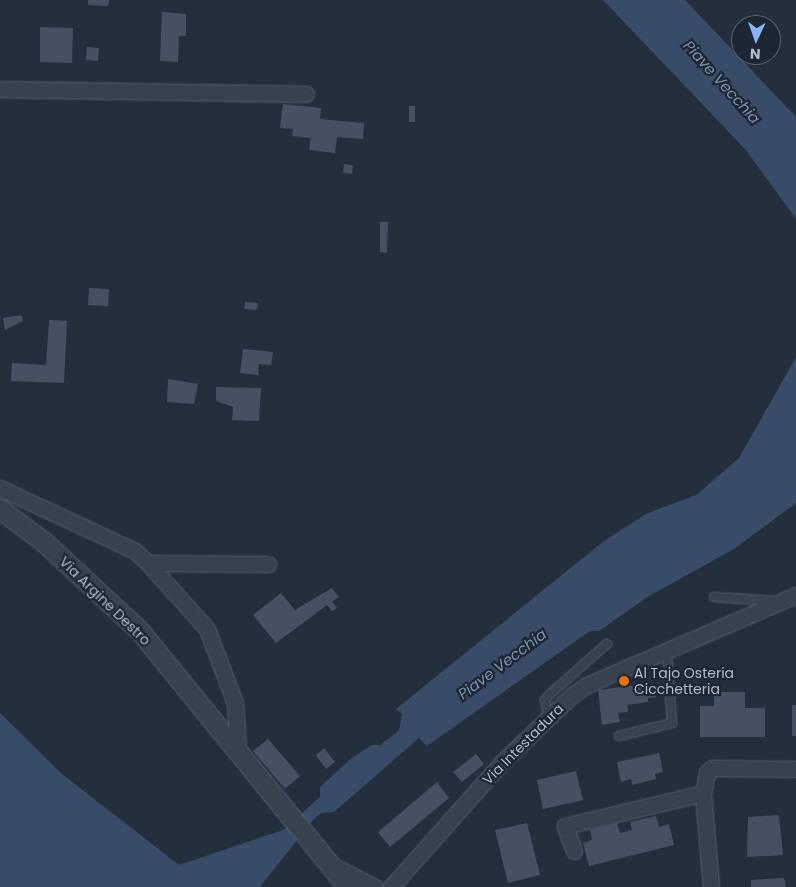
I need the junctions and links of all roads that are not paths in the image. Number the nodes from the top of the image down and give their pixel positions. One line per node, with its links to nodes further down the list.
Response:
1 (0, 90): 2 (street)
2 (306, 94)
3 (0, 488): 5 (street)
4 (0, 509): 14 (street, Via Argine Destro)
5 (148, 563): 6 (street); 14 (street)
6 (268, 564)
7 (796, 595): 9 (street, Via Intestadura)
8 (714, 597): 9 (lane)
9 (780, 602): 11 (street, Via Intestadura)
10 (607, 644): 12 (lane)
11 (667, 650): 12 (street, Via Intestadura); 13 (lane)
12 (548, 716): 21 (street, Via Intestadura)
13 (619, 736)
14 (238, 750): 18 (street, Via Argine Destro)
15 (796, 769): 16 (street)
16 (703, 793): 17 (street); 22 (street)
17 (574, 851)
18 (332, 865): 19 (street, Via Argine Destro); 20 (street)
19 (348, 887)
20 (375, 887)
21 (391, 887)
22 (712, 887)

